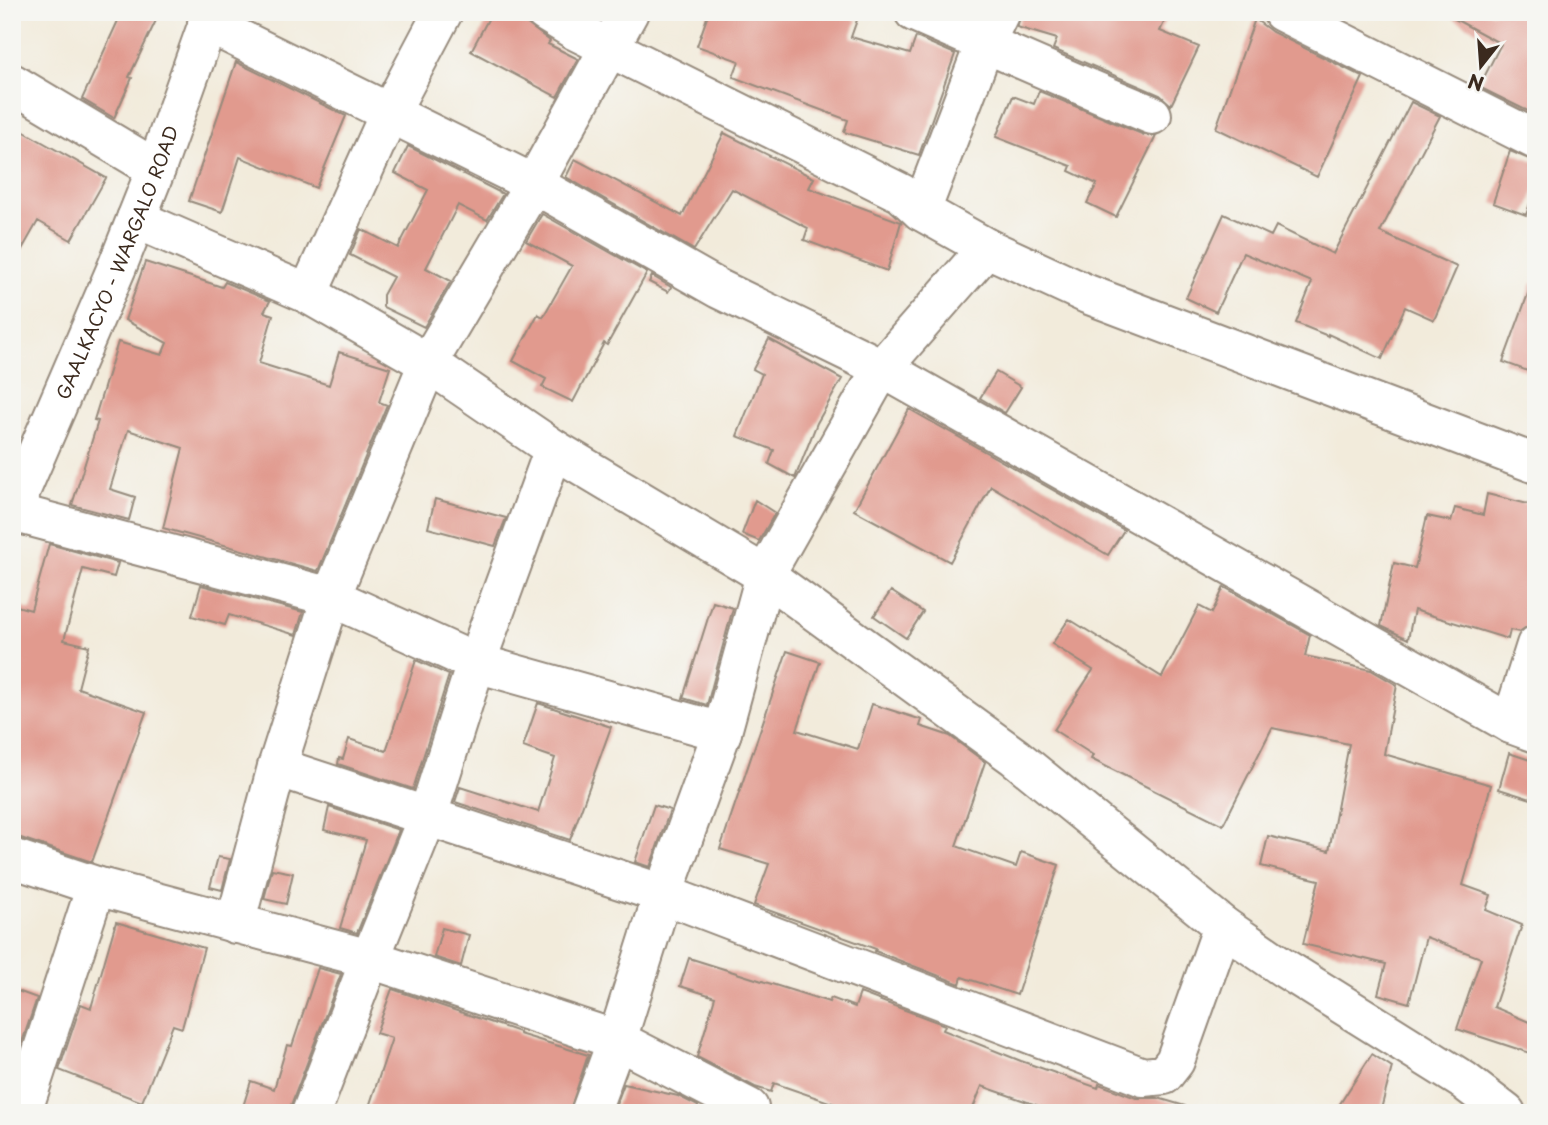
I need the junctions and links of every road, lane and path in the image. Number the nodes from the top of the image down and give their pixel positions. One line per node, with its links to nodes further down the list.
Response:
1 (443, 12): 11 (street)
2 (545, 12): 9 (street)
3 (629, 12): 9 (street)
4 (914, 12): 8 (street)
5 (1282, 12): 7 (street)
6 (209, 18): 11 (street); 14 (street, GAALKACYO - WARGALO ROAD)
7 (1332, 23): 13 (street)
8 (993, 28): 12 (street); 16 (street)
9 (611, 47): 15 (street); 16 (street)
10 (12, 83): 14 (street)
11 (389, 114): 15 (street); 19 (street)
12 (1152, 115)
13 (1536, 140)
14 (156, 169): 17 (street, GAALKACYO - WARGALO ROAD)
15 (534, 184): 20 (street); 21 (street)
16 (921, 211): 18 (street)
17 (136, 219): 19 (street); 24 (street, GAALKACYO - WARGALO ROAD)
18 (987, 248): 21 (street); 23 (street)
19 (308, 294): 20 (street)
20 (428, 363): 22 (street); 26 (street)
21 (882, 368): 25 (street); 29 (street)
22 (554, 449): 25 (street); 28 (street)
23 (1536, 464)
24 (12, 511): 26 (street)
25 (765, 575): 30 (street); 37 (street)
26 (331, 597): 28 (street); 31 (street)
27 (1536, 645): 29 (street)
28 (476, 663): 30 (street); 32 (street)
29 (1523, 728)
30 (722, 732): 35 (street)
31 (277, 767): 32 (street); 36 (street)
32 (428, 818): 35 (street); 38 (street)
33 (12, 858): 34 (street)
34 (96, 886): 36 (street); 42 (street)
35 (663, 894): 37 (street); 39 (street)
36 (235, 925): 38 (street)
37 (1223, 926): 41 (street)
38 (370, 959): 39 (street); 43 (street)
39 (617, 1040): 40 (street); 44 (street)
40 (749, 1108)
41 (1491, 1109)
42 (22, 1113)
43 (311, 1113)
44 (590, 1113)

